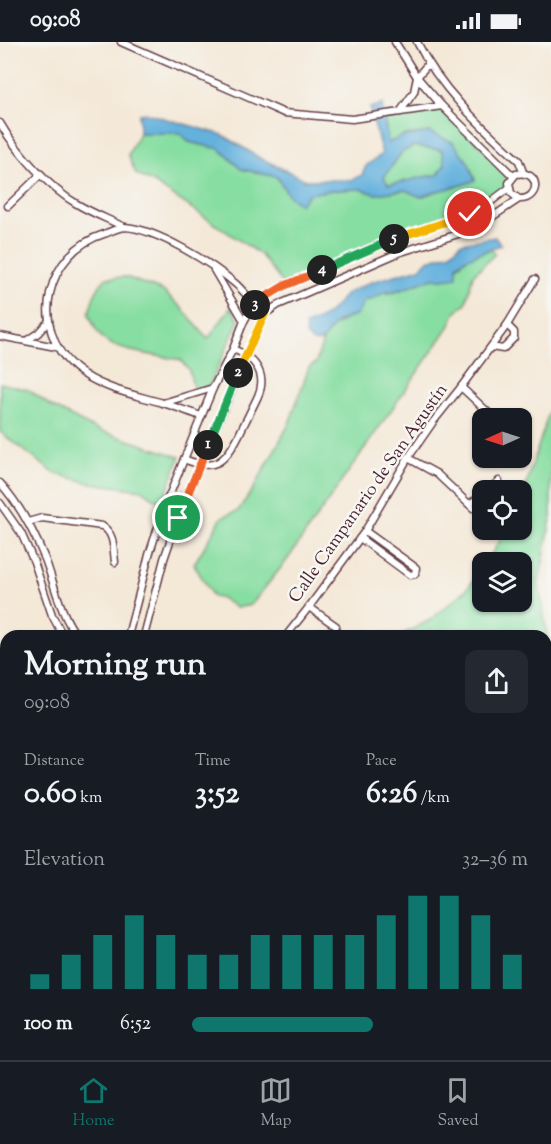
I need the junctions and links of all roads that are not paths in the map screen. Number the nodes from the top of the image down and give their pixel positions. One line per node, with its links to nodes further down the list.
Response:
1 (121, 42): 7 (street)
2 (395, 42): 5 (street)
3 (417, 42): 4 (street)
4 (428, 64): 5 (street); 9 (street)
5 (417, 76): 6 (street); 7 (street)
6 (442, 106): 7 (street); 11 (street)
7 (400, 112)
8 (0, 123): 10 (street)
9 (523, 172): 11 (street); 13 (street)
10 (41, 174): 14 (street); 15 (street)
11 (513, 176): 12 (street)
12 (509, 188): 13 (street); 18 (street)
13 (519, 199): 19 (street)
14 (9, 207)
15 (124, 227): 16 (street); 20 (street)
16 (210, 265): 18 (street); 21 (street)
17 (535, 279): 22 (street, Calle Campanario de San Agustín)
18 (254, 304): 19 (street); 21 (street)
19 (265, 314): 28 (street)
20 (48, 321): 24 (street); 25 (street)
21 (244, 321): 27 (street)
22 (507, 325): 26 (street, Calle Campanario de San Agustín); 26 (street)
23 (0, 336): 24 (street)
24 (26, 341): 25 (street)
25 (56, 347): 31 (street)
26 (490, 347): 29 (street, Calle Campanario de San Agustín)
27 (233, 349): 28 (street); 30 (street)
28 (246, 354): 36 (street); 36 (street)
29 (461, 387): 32 (street); 34 (street, Calle Campanario de San Agustín)
30 (213, 388): 31 (street); 33 (street)
31 (163, 403): 33 (street)
32 (483, 408)
33 (201, 416): 35 (street)
34 (408, 458): 39 (street); 42 (street, Calle Campanario de San Agustín)
35 (184, 459): 36 (street); 49 (street)
36 (200, 465): 50 (street)
37 (0, 483): 41 (street)
38 (0, 503): 40 (street)
39 (472, 505)
40 (2, 512): 47 (street)
41 (28, 522): 44 (street); 48 (street)
42 (365, 531): 43 (street, Calle Campanario de San Agustín); 43 (street)
43 (360, 538): 45 (street, Calle Campanario de San Agustín)
44 (115, 562)
45 (309, 607): 46 (street); 51 (street, Calle Campanario de San Agustín)
46 (336, 626)
47 (60, 630)
48 (73, 630)
49 (130, 630)
50 (146, 630)
51 (291, 630)

